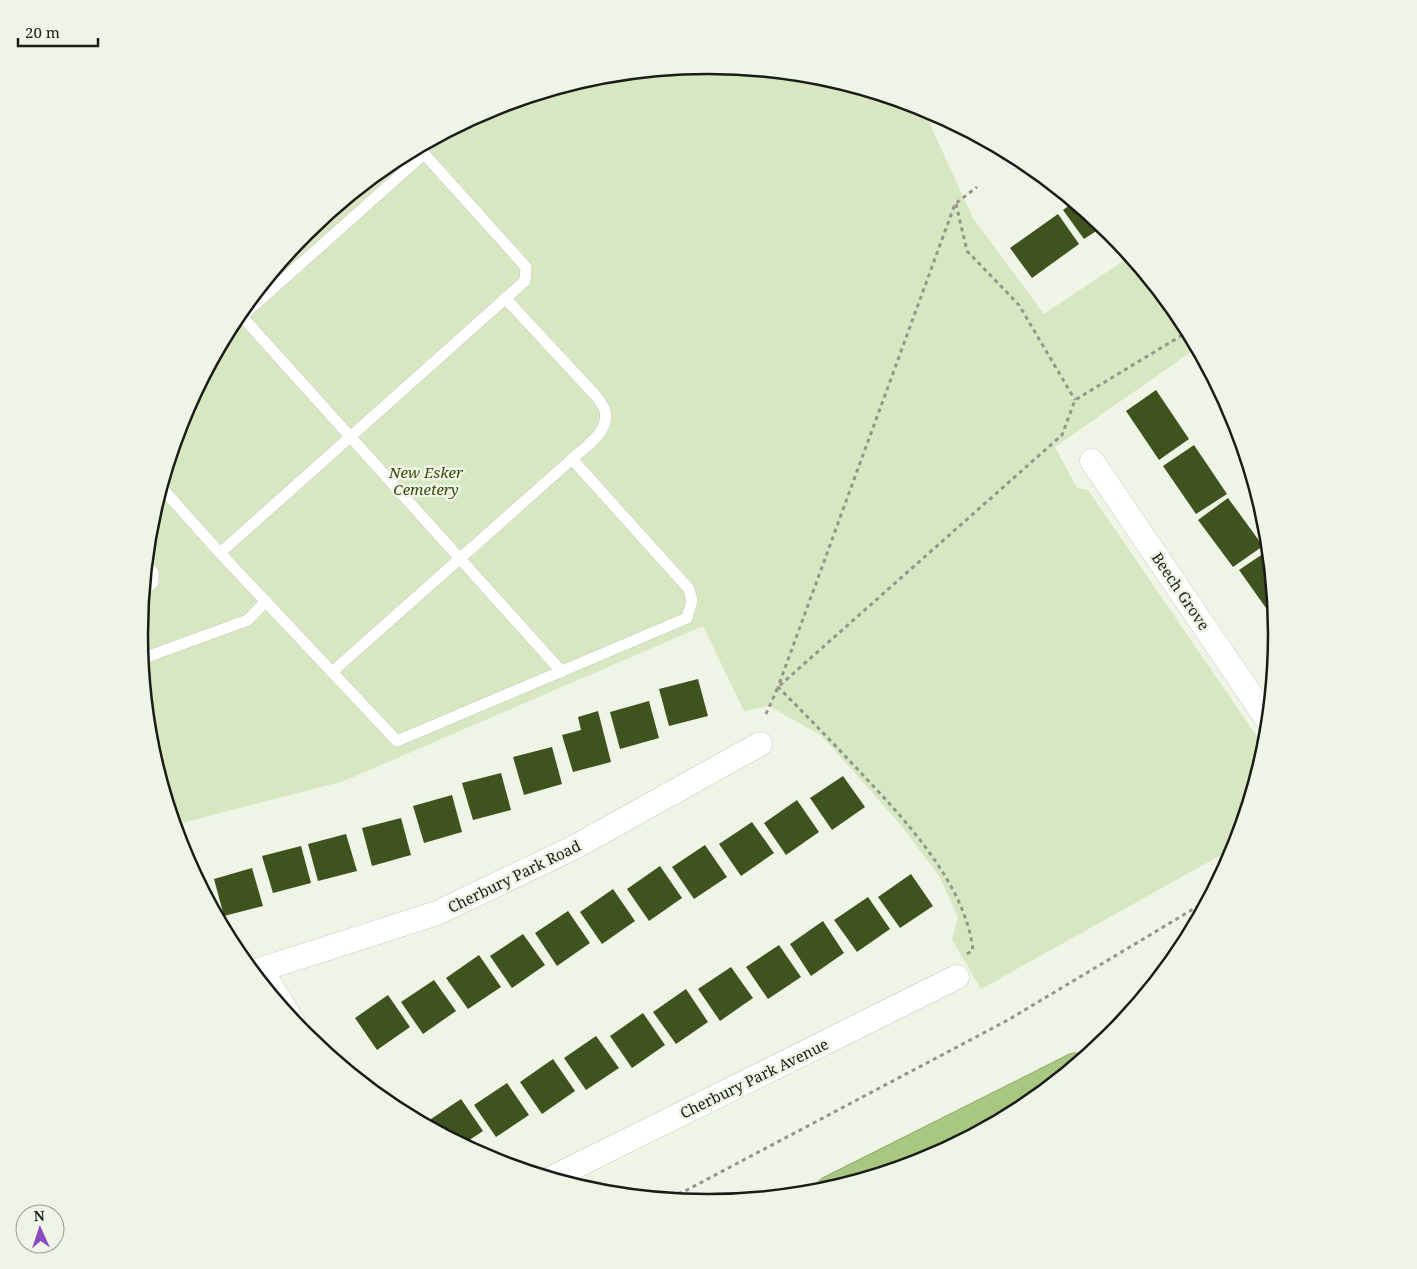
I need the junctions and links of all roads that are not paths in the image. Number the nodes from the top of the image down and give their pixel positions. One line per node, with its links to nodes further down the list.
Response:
1 (423, 152): 4 (lane)
2 (410, 160): 3 (lane)
3 (264, 293)
4 (505, 298): 6 (lane); 7 (lane)
5 (244, 320): 6 (lane)
6 (349, 437): 10 (lane); 11 (lane)
7 (572, 459): 11 (lane); 17 (lane)
8 (1092, 461): 18 (street, Beech Grove)
9 (166, 493): 10 (lane)
10 (220, 553): 14 (lane)
11 (461, 558): 16 (lane); 17 (lane)
12 (152, 571): 13 (lane)
13 (150, 586)
14 (266, 601): 15 (lane); 16 (lane)
15 (149, 657)
16 (332, 672): 17 (lane)
17 (562, 672)
18 (1263, 713)
19 (760, 744): 20 (street, Cherbury Park Road)
20 (260, 970)
21 (957, 977): 24 (street, Cherbury Park Avenue)
22 (1044, 1084): 23 (highway)
23 (865, 1172)
24 (559, 1175)

